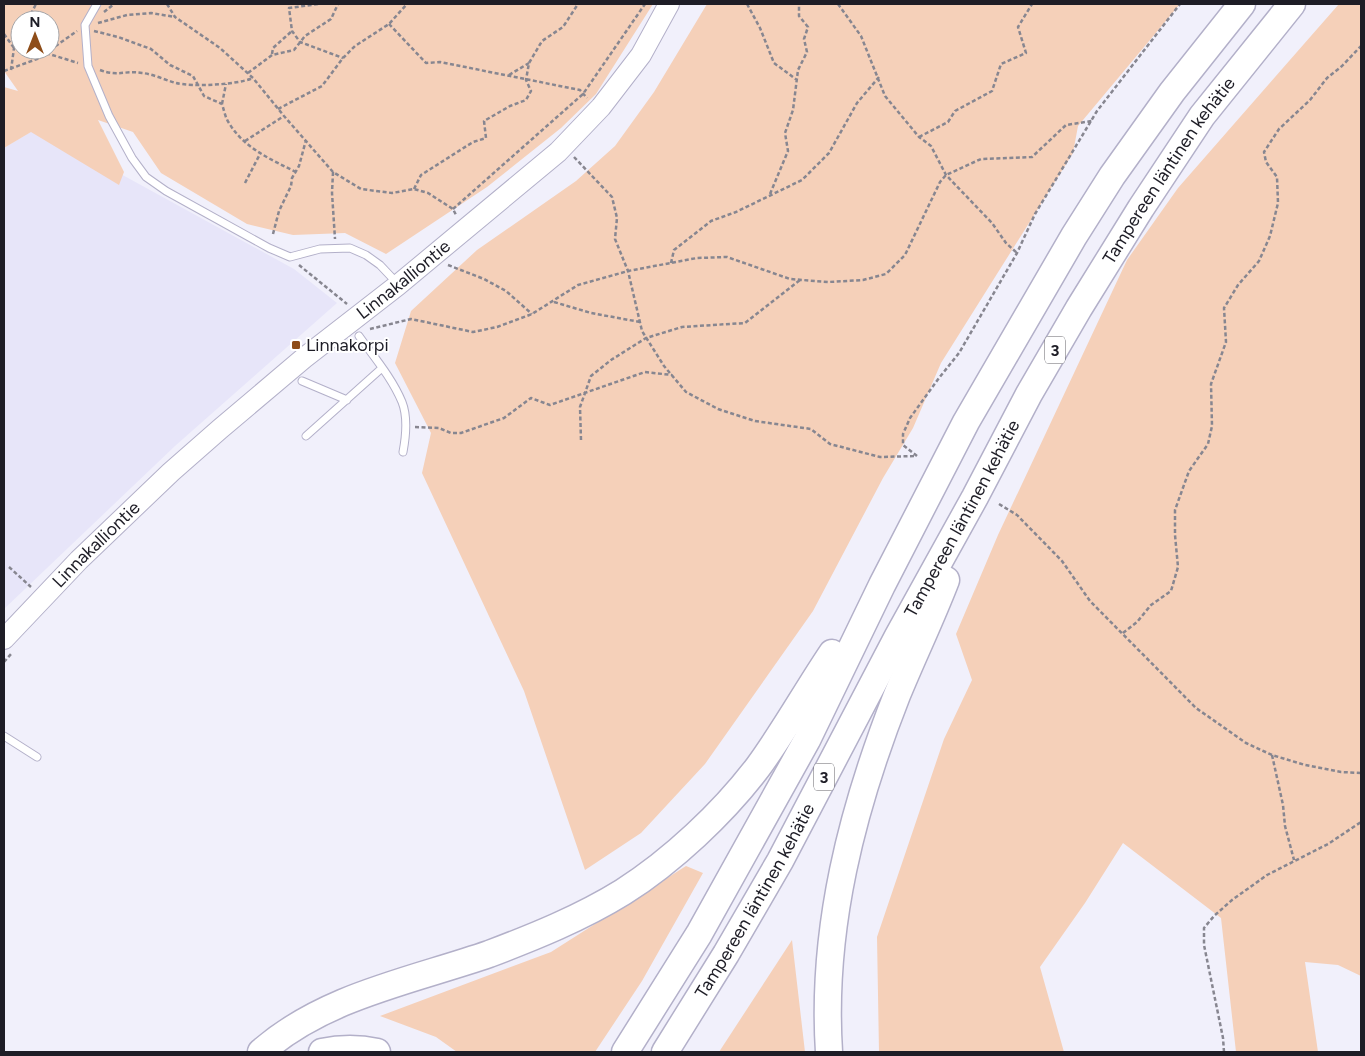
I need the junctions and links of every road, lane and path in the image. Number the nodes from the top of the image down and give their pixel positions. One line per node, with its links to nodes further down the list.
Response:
1 (97, 4): 18 (lane)
2 (167, 4): 16 (path)
3 (318, 4): 19 (path)
4 (338, 4): 20 (path)
5 (408, 4): 17 (path)
6 (578, 4): 27 (path)
7 (645, 4): 39 (path)
8 (669, 4): 41 (main road, Linnakalliontie)
9 (747, 4): 36 (path)
10 (799, 4): 36 (path)
11 (838, 4): 33 (path)
12 (1032, 4): 45 (path)
13 (1180, 4): 44 (path)
14 (1242, 4): 84 (highway, Tampereen läntinen kehätie / 3)
15 (1292, 4): 83 (highway, Tampereen läntinen kehätie / 3)
16 (175, 17): 18 (path); 31 (path)
17 (389, 24): 24 (path); 32 (path)
18 (85, 27): 28 (lane); 37 (path)
19 (292, 32): 20 (path); 22 (path)
20 (300, 42): 22 (path); 24 (path)
21 (1361, 46): 85 (path)
22 (272, 55): 31 (path)
23 (60, 57): 28 (path)
24 (343, 58): 42 (path)
25 (13, 60): 29 (path)
26 (36, 60): 29 (path)
27 (529, 63): 32 (path); 35 (path)
28 (88, 66): 37 (path); 61 (lane)
29 (12, 70): 30 (path)
30 (4, 72)
31 (248, 73): 34 (path)
32 (508, 76): 35 (path)
33 (878, 77): 45 (path); 55 (path)
34 (254, 78): 38 (path); 42 (path)
35 (526, 80): 39 (path); 54 (path)
36 (797, 80): 55 (path)
37 (198, 84): 38 (path); 40 (path)
38 (226, 84): 40 (path)
39 (584, 94): 41 (path); 56 (path)
40 (222, 104): 47 (path)
41 (601, 107): 57 (main road, Linnakalliontie)
42 (278, 109): 43 (path)
43 (284, 116): 46 (path); 47 (path)
44 (1092, 121): 52 (path); 60 (path)
45 (919, 137): 52 (path)
46 (306, 140): 50 (path); 51 (path)
47 (245, 142): 48 (path)
48 (260, 154): 50 (path); 53 (path)
49 (574, 157): 64 (path)
50 (296, 172): 58 (path)
51 (332, 172): 54 (path); 59 (path)
52 (946, 175): 60 (path); 65 (path)
53 (245, 183)
54 (414, 189): 56 (path)
55 (769, 195): 62 (path)
56 (453, 209): 57 (path)
57 (464, 229): 66 (main road, Linnakalliontie)
58 (273, 234)
59 (336, 248): 61 (lane); 66 (lane)
60 (1018, 253): 75 (path)
61 (290, 257): 68 (path)
62 (671, 263): 64 (path); 65 (path)
63 (446, 265): 69 (path)
64 (628, 271): 67 (path); 70 (path)
65 (801, 280): 73 (path)
66 (398, 285): 86 (main road, Linnakalliontie)
67 (554, 301): 69 (path); 70 (path)
68 (348, 305)
69 (532, 314): 71 (path)
70 (640, 322): 73 (path)
71 (367, 330)
72 (359, 336): 74 (lane)
73 (646, 338): 75 (path); 77 (path)
74 (382, 368): 78 (lane); 79 (lane)
75 (672, 375): 77 (path)
76 (302, 381): 78 (lane)
77 (585, 394): 79 (path); 81 (path)
78 (347, 400): 80 (lane)
79 (406, 426): 82 (lane)
80 (306, 436)
81 (581, 440)
82 (403, 452)
83 (987, 501): 85 (path); 97 (highway, Tampereen läntinen kehätie / 3); 98 (highway)
84 (882, 585): 93 (highway); 96 (highway, Tampereen läntinen kehätie / 3)
85 (1124, 633): 88 (path)
86 (4, 639)
87 (4, 736): 89 (lane)
88 (1272, 755): 90 (path); 92 (path)
89 (37, 757)
90 (1361, 773)
91 (1361, 822): 92 (path)
92 (1294, 860): 99 (path)
93 (261, 1052)
94 (322, 1052): 95 (highway)
95 (377, 1052)
96 (625, 1052)
97 (665, 1052)
98 (829, 1052)
99 (1224, 1052)

